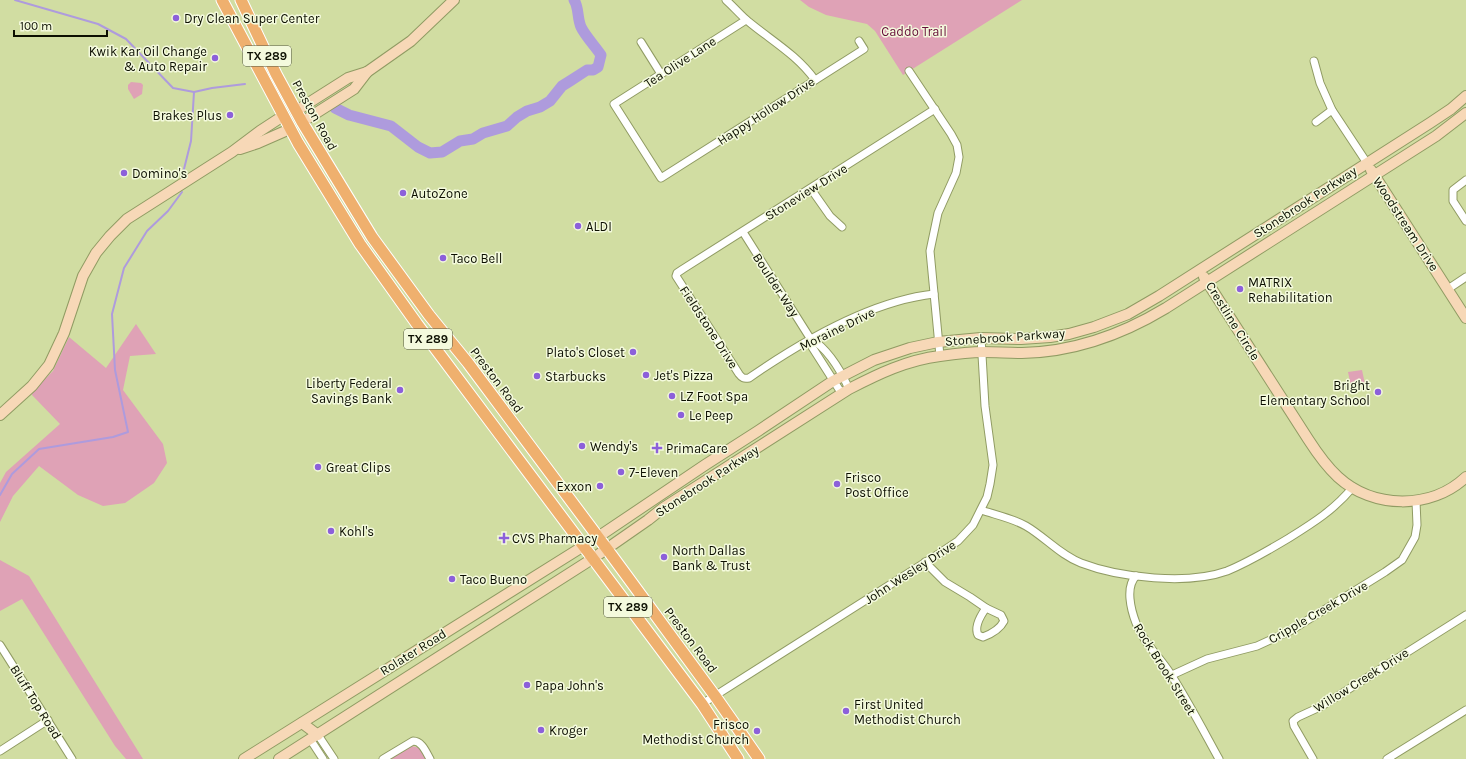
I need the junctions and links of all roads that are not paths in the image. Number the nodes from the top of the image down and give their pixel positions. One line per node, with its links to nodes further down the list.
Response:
1 (222, 0): 18 (main road, TX 289)
2 (241, 0): 16 (main road, Preston Road / TX 289)
3 (454, 0): 10 (main road)
4 (726, 0): 5 (street)
5 (746, 20): 11 (street, Tea Olive Lane); 12 (street)
6 (859, 41): 12 (street, Happy Hollow Drive)
7 (641, 42): 11 (street)
8 (1314, 61): 15 (street, Woodstream Drive)
9 (909, 71): 14 (street)
10 (366, 72): 16 (main road); 19 (main road)
11 (661, 74): 25 (street, Tea Olive Lane)
12 (815, 80): 25 (street, Happy Hollow Drive)
13 (1466, 96): 23 (main road, Stonebrook Parkway)
14 (935, 109): 27 (street, Stoneview Drive); 38 (street)
15 (1332, 110): 20 (street); 23 (street, Woodstream Drive)
16 (296, 111): 18 (main road); 19 (main road, Preston Road / TX 289)
17 (1466, 113): 24 (main road, Stonebrook Parkway)
18 (283, 116): 21 (main road, TX 289); 22 (main road)
19 (302, 122): 21 (main road); 31 (main road, Preston Road / TX 289)
20 (1316, 122)
21 (290, 129): 22 (main road); 34 (main road, TX 289)
22 (232, 152): 52 (main road)
23 (1367, 162): 24 (main road, Woodstream Drive); 32 (main road, Stonebrook Parkway)
24 (1374, 175): 36 (main road, Stonebrook Parkway); 37 (main road, Woodstream Drive)
25 (661, 178)
26 (1466, 180): 28 (street)
27 (811, 189): 29 (street); 30 (street, Stoneview Drive)
28 (1466, 221)
29 (842, 227)
30 (742, 232): 33 (street, Stoneview Drive); 41 (street, Boulder Way)
31 (394, 268): 34 (main road); 53 (main road, Preston Road / TX 289)
32 (1200, 270): 36 (main road, Crestline Circle); 40 (main road, Stonebrook Parkway)
33 (677, 273): 49 (street, Fieldstone Drive)
34 (383, 276): 54 (main road, TX 289)
35 (1466, 278): 37 (street)
36 (1207, 281): 43 (main road, Stonebrook Parkway); 60 (main road, Crestline Circle)
37 (1448, 289): 39 (main road, Woodstream Drive)
38 (934, 294): 41 (street, Moraine Drive); 44 (street)
39 (1466, 318)
40 (1089, 329): 42 (main road, Stonebrook Parkway); 43 (main road); 45 (main road)
41 (810, 338): 48 (street, Boulder Way); 49 (street, Moraine Drive); 50 (street, Boulder Way)
42 (981, 338): 44 (main road, Stonebrook Parkway); 46 (street, John Wesley Drive)
43 (1098, 340): 45 (main road, Stonebrook Parkway)
44 (938, 342): 47 (street); 48 (main road, Stonebrook Parkway)
45 (1088, 342): 46 (main road, Stonebrook Parkway)
46 (981, 352): 47 (main road, Stonebrook Parkway); 62 (street, John Wesley Drive)
47 (940, 356): 51 (main road, Stonebrook Parkway)
48 (843, 375): 50 (main road, Stonebrook Parkway); 51 (street, Boulder Way)
49 (746, 379)
50 (833, 380): 51 (street, Boulder Way); 55 (main road, Stonebrook Parkway)
51 (846, 392): 56 (main road, Stonebrook Parkway)
52 (0, 415)
53 (510, 420): 54 (main road); 63 (main road, Preston Road / TX 289)
54 (496, 430): 64 (main road, TX 289)
55 (758, 431): 56 (main road); 57 (main road, Stonebrook Parkway)
56 (766, 442): 58 (main road, Stonebrook Parkway)
57 (704, 464): 58 (main road); 63 (main road, Stonebrook Parkway)
58 (711, 477): 65 (main road, Stonebrook Parkway)
59 (1465, 481): 61 (main road, Crestline Circle)
60 (1353, 487): 61 (main road, Crestline Circle); 68 (street)
61 (1416, 501): 77 (street, Cripple Creek Drive)
62 (980, 510): 67 (street, John Wesley Drive); 68 (street)
63 (598, 537): 64 (main road, Stonebrook Parkway); 65 (main road, Preston Road / TX 289)
64 (583, 546): 66 (main road, TX 289); 69 (main road, Rolater Road)
65 (607, 549): 66 (main road, Stonebrook Parkway); 78 (main road, Preston Road / TX 289)
66 (592, 559): 72 (main road, Rolater Road); 79 (main road, TX 289)
67 (925, 562): 70 (street); 78 (street, John Wesley Drive)
68 (1136, 576): 77 (street, Rock Brook Street)
69 (491, 604): 72 (main road); 74 (main road, Rolater Road)
70 (986, 608)
71 (1466, 615): 95 (street, Willow Creek Drive)
72 (501, 617): 76 (main road, Rolater Road)
73 (0, 645): 75 (street, Bluff Top Road)
74 (422, 647): 76 (main road); 82 (main road, Rolater Road)
75 (3, 655): 81 (street, Bluff Top Road)
76 (431, 662): 83 (main road, Rolater Road)
77 (1172, 675): 94 (street, Rock Brook Street)
78 (715, 696): 79 (street, John Wesley Drive); 93 (main road, Preston Road / TX 289)
79 (702, 704): 92 (main road, TX 289)
80 (1466, 710): 96 (street)
81 (48, 720): 84 (street); 85 (street, Bluff Top Road)
82 (302, 723): 83 (main road); 86 (main road, Rolater Road)
83 (314, 737): 87 (main road, Rolater Road); 88 (street); 89 (street)
84 (0, 751)
85 (72, 759)
86 (244, 759)
87 (279, 759)
88 (322, 759)
89 (334, 759)
90 (384, 759): 91 (street)
91 (430, 759)
92 (738, 759)
93 (759, 759)
94 (1218, 759)
95 (1313, 759)
96 (1387, 759)

